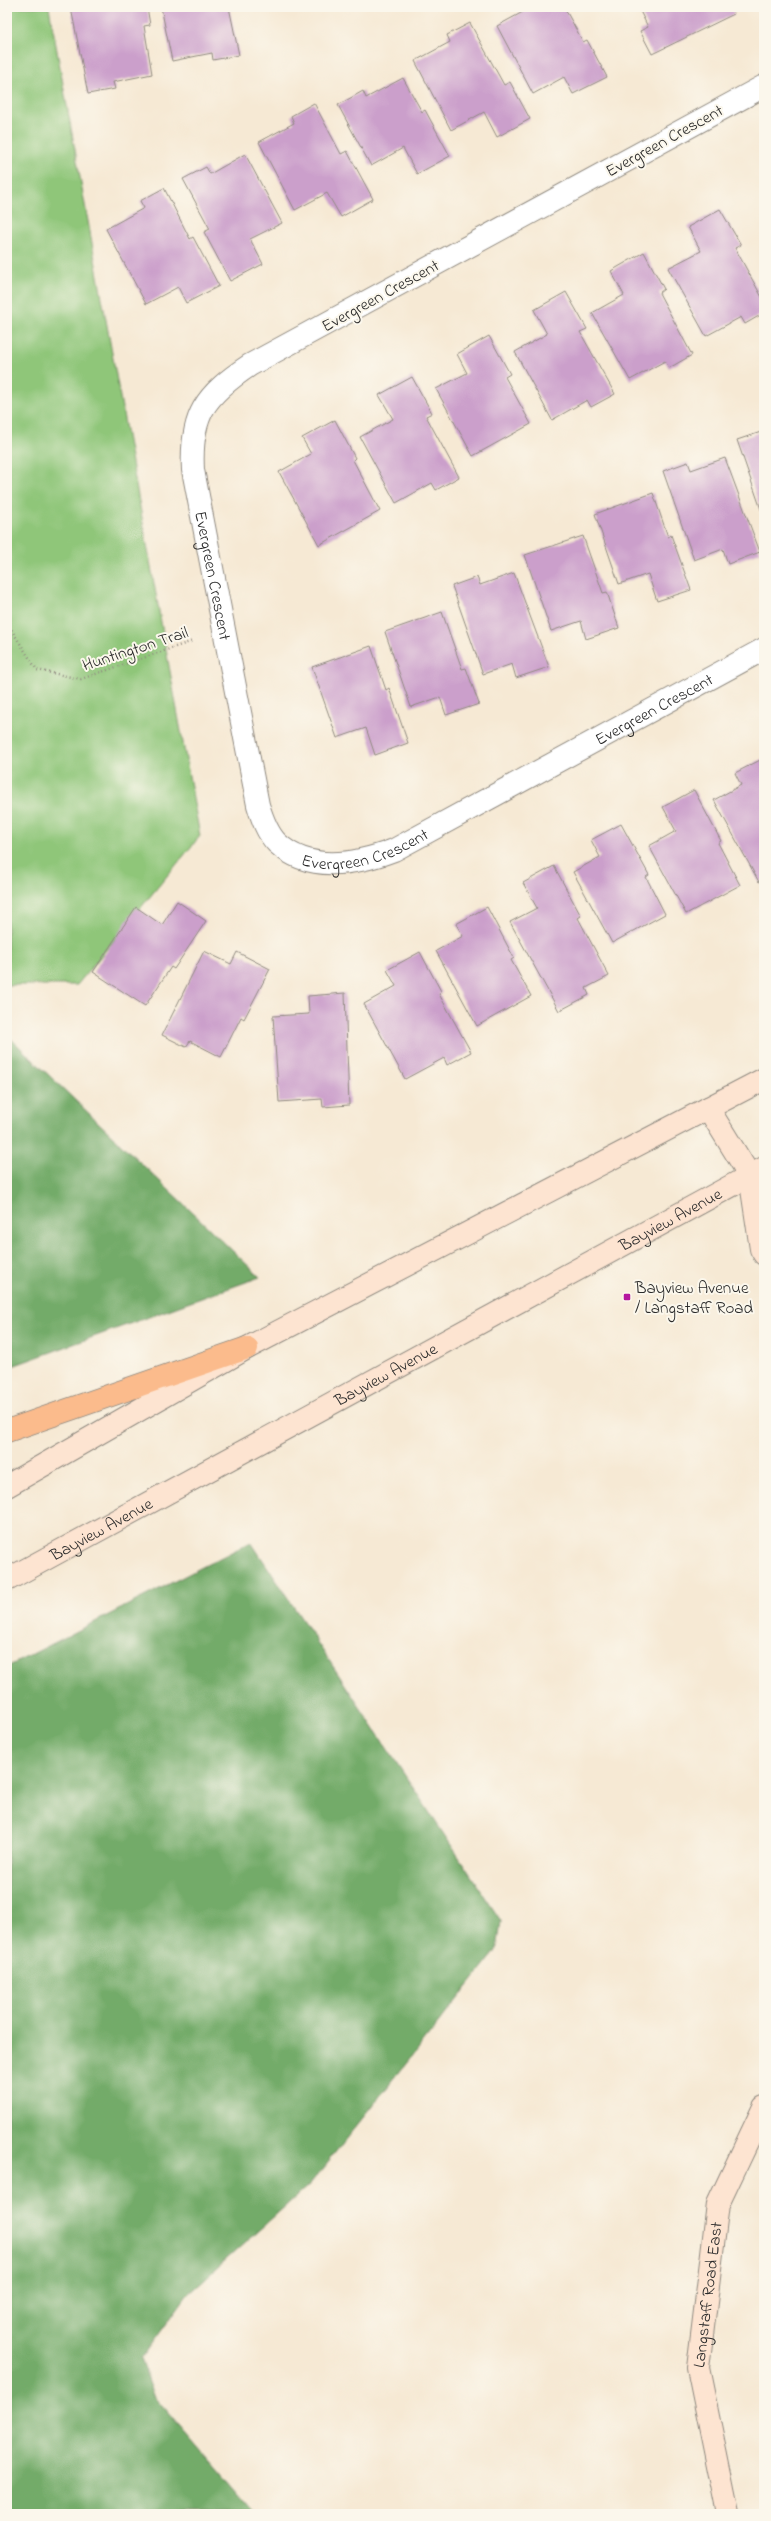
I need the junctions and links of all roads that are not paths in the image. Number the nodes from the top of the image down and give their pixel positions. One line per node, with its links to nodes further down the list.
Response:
1 (764, 86): 2 (street, Evergreen Crescent)
2 (764, 649)
3 (764, 1079): 4 (main road)
4 (708, 1108): 5 (main road); 7 (main road)
5 (759, 1178): 6 (main road); 10 (main road, Bayview Avenue)
6 (764, 1254)
7 (247, 1348): 8 (highway); 9 (main road)
8 (7, 1431)
9 (7, 1486)
10 (7, 1580)
11 (764, 2107): 12 (main road, Langstaff Road East)
12 (728, 2514)

